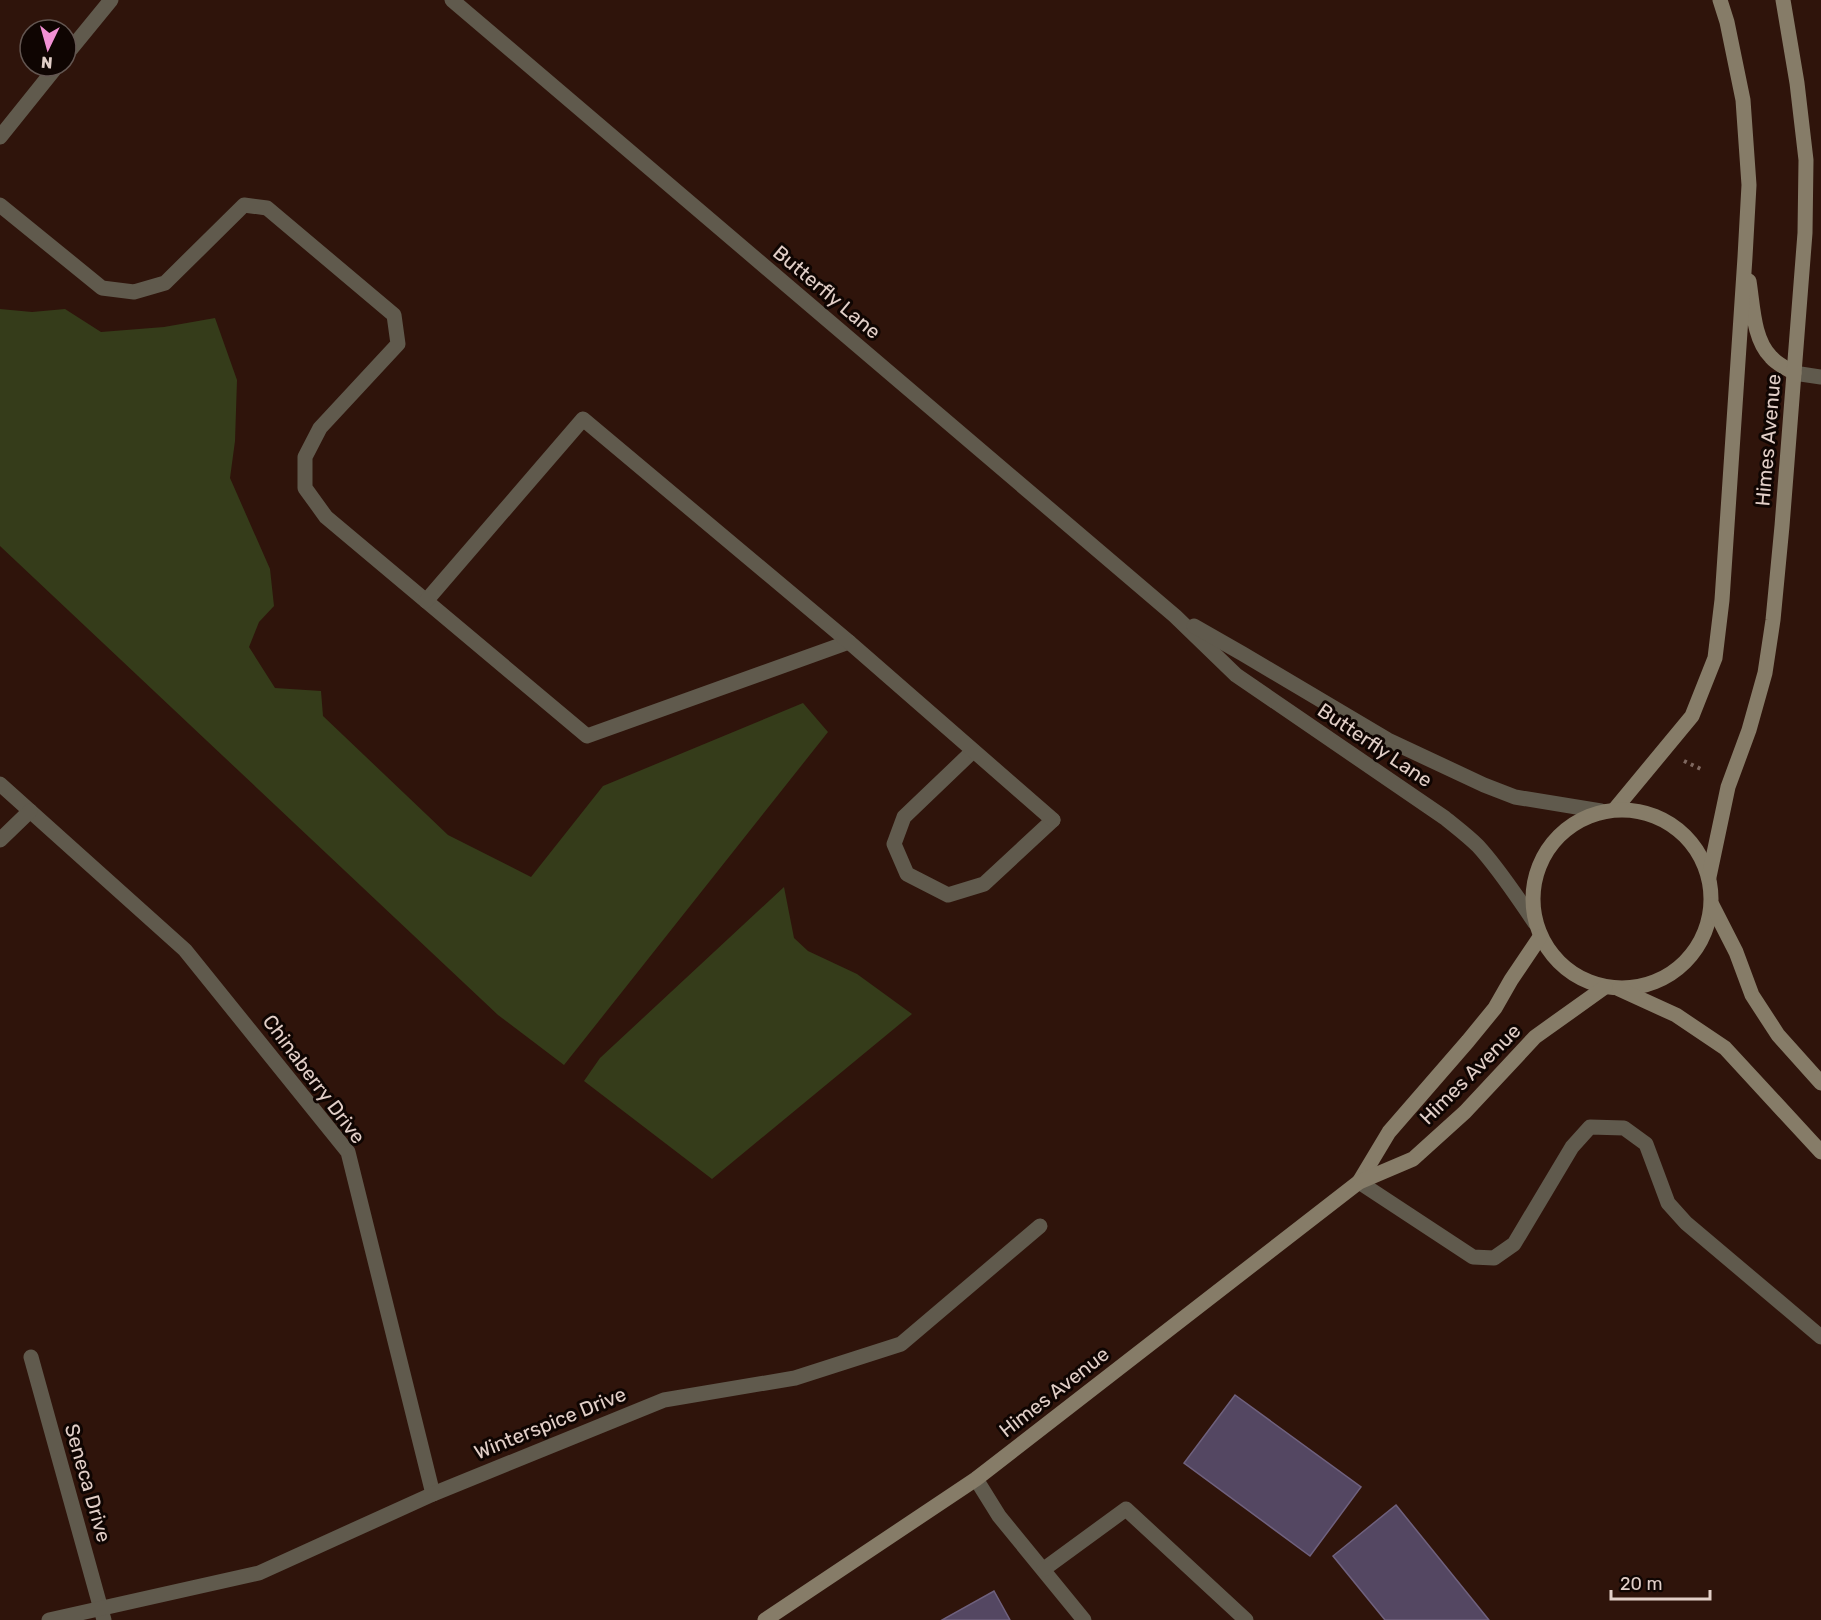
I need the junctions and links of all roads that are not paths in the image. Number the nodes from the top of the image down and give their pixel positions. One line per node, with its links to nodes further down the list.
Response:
1 (111, 0): 5 (street)
2 (452, 0): 13 (street, Butterfly Lane)
3 (1720, 0): 9 (street, Himes Avenue)
4 (1783, 0): 10 (street, Himes Avenue)
5 (78, 40)
6 (47, 78): 7 (street)
7 (0, 137)
8 (0, 205): 12 (street)
9 (1745, 257): 10 (street); 17 (street, Himes Avenue)
10 (1794, 373): 11 (street); 20 (street, Himes Avenue)
11 (1821, 376)
12 (426, 600): 14 (street); 14 (street)
13 (1175, 616): 17 (street, Butterfly Lane); 22 (street, Butterfly Lane)
14 (849, 642): 15 (street)
15 (974, 751): 15 (street)
16 (0, 784): 18 (street, Chinaberry Drive)
17 (1608, 810): 20 (street); 22 (street)
18 (30, 811): 19 (street); 31 (street, Chinaberry Drive)
19 (0, 840)
20 (1709, 877): 21 (street)
21 (1712, 905): 23 (street); 24 (street)
22 (1538, 930): 23 (street); 26 (street, Himes Avenue)
23 (1612, 988): 25 (street); 26 (street, Himes Avenue)
24 (1821, 1083)
25 (1821, 1152)
26 (1359, 1182): 28 (street); 30 (street, Himes Avenue)
27 (1040, 1226): 31 (street, Winterspice Drive)
28 (1821, 1337)
29 (31, 1357): 33 (street, Seneca Drive)
30 (976, 1479): 32 (street); 35 (street, Himes Avenue)
31 (433, 1494): 33 (street, Winterspice Drive)
32 (1044, 1569): 36 (street); 37 (street)
33 (103, 1614): 34 (street, Winterspice Drive)
34 (49, 1620)
35 (765, 1620)
36 (1084, 1620)
37 (1246, 1620)

